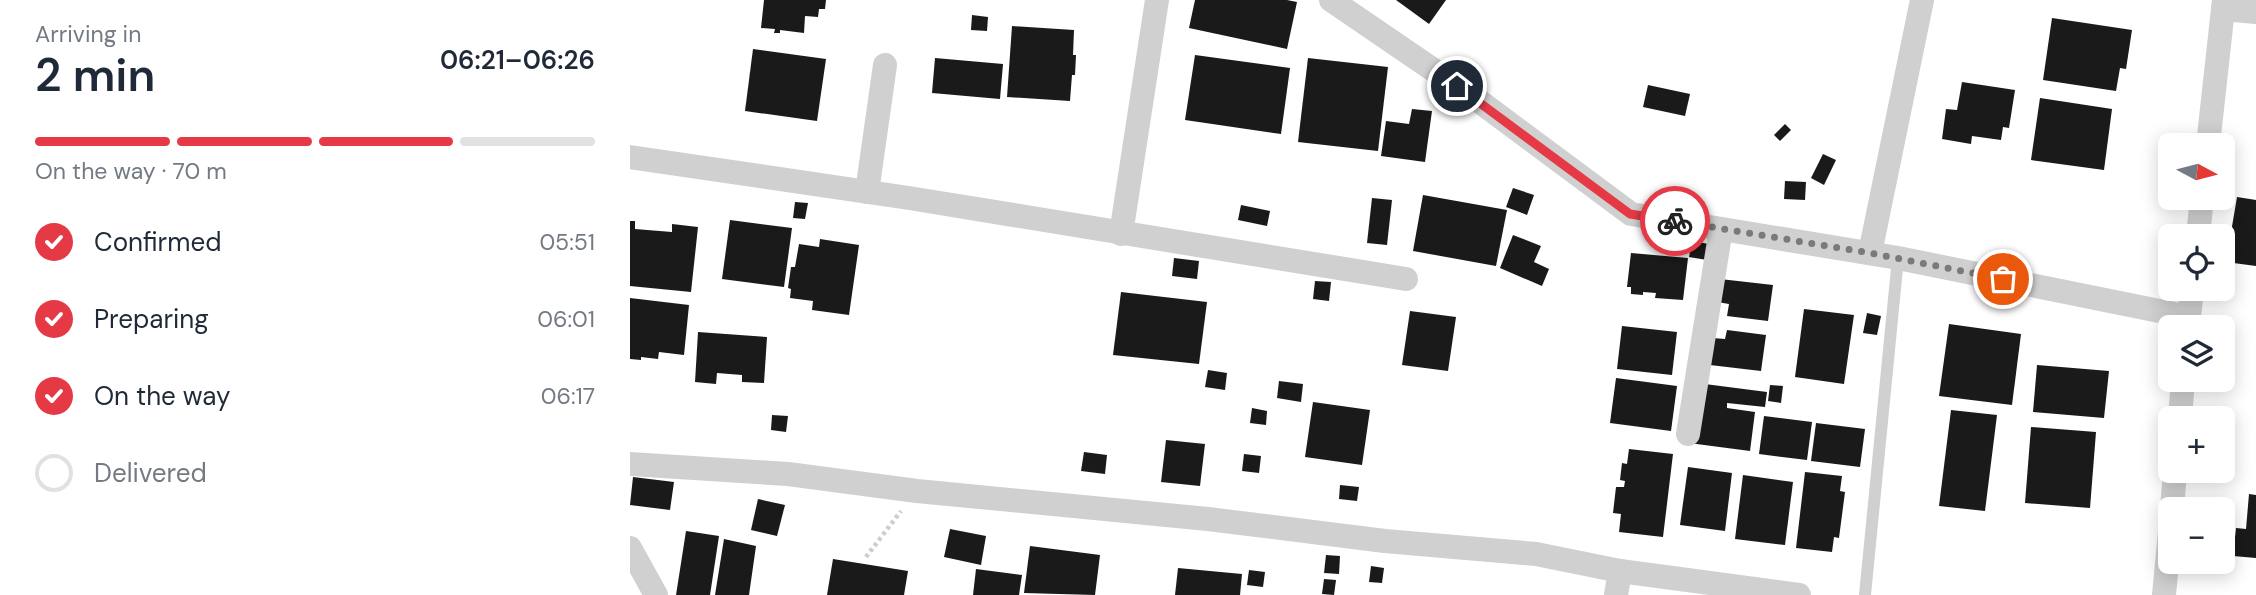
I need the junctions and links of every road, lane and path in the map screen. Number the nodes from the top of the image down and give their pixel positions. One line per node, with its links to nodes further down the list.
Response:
1 (1157, 0): 11 (street)
2 (1331, 0): 10 (street)
3 (1922, 0): 12 (street)
4 (2223, 5): 5 (street); 7 (street)
5 (2256, 12)
6 (885, 65): 9 (street)
7 (2209, 133)
8 (630, 157): 9 (street)
9 (867, 192): 11 (street)
10 (1721, 229): 12 (street); 16 (street)
11 (1121, 234): 14 (street)
12 (1870, 253): 13 (street)
13 (1898, 258): 15 (street); 25 (lane)
14 (1406, 279)
15 (2158, 315)
16 (1688, 433)
17 (630, 464): 18 (street)
18 (917, 491): 20 (path); 22 (street)
19 (630, 548): 23 (street)
20 (866, 557)
21 (2166, 574): 26 (street)
22 (1618, 583): 24 (street)
23 (656, 595)
24 (1799, 595)
25 (1866, 595)
26 (2164, 595)

